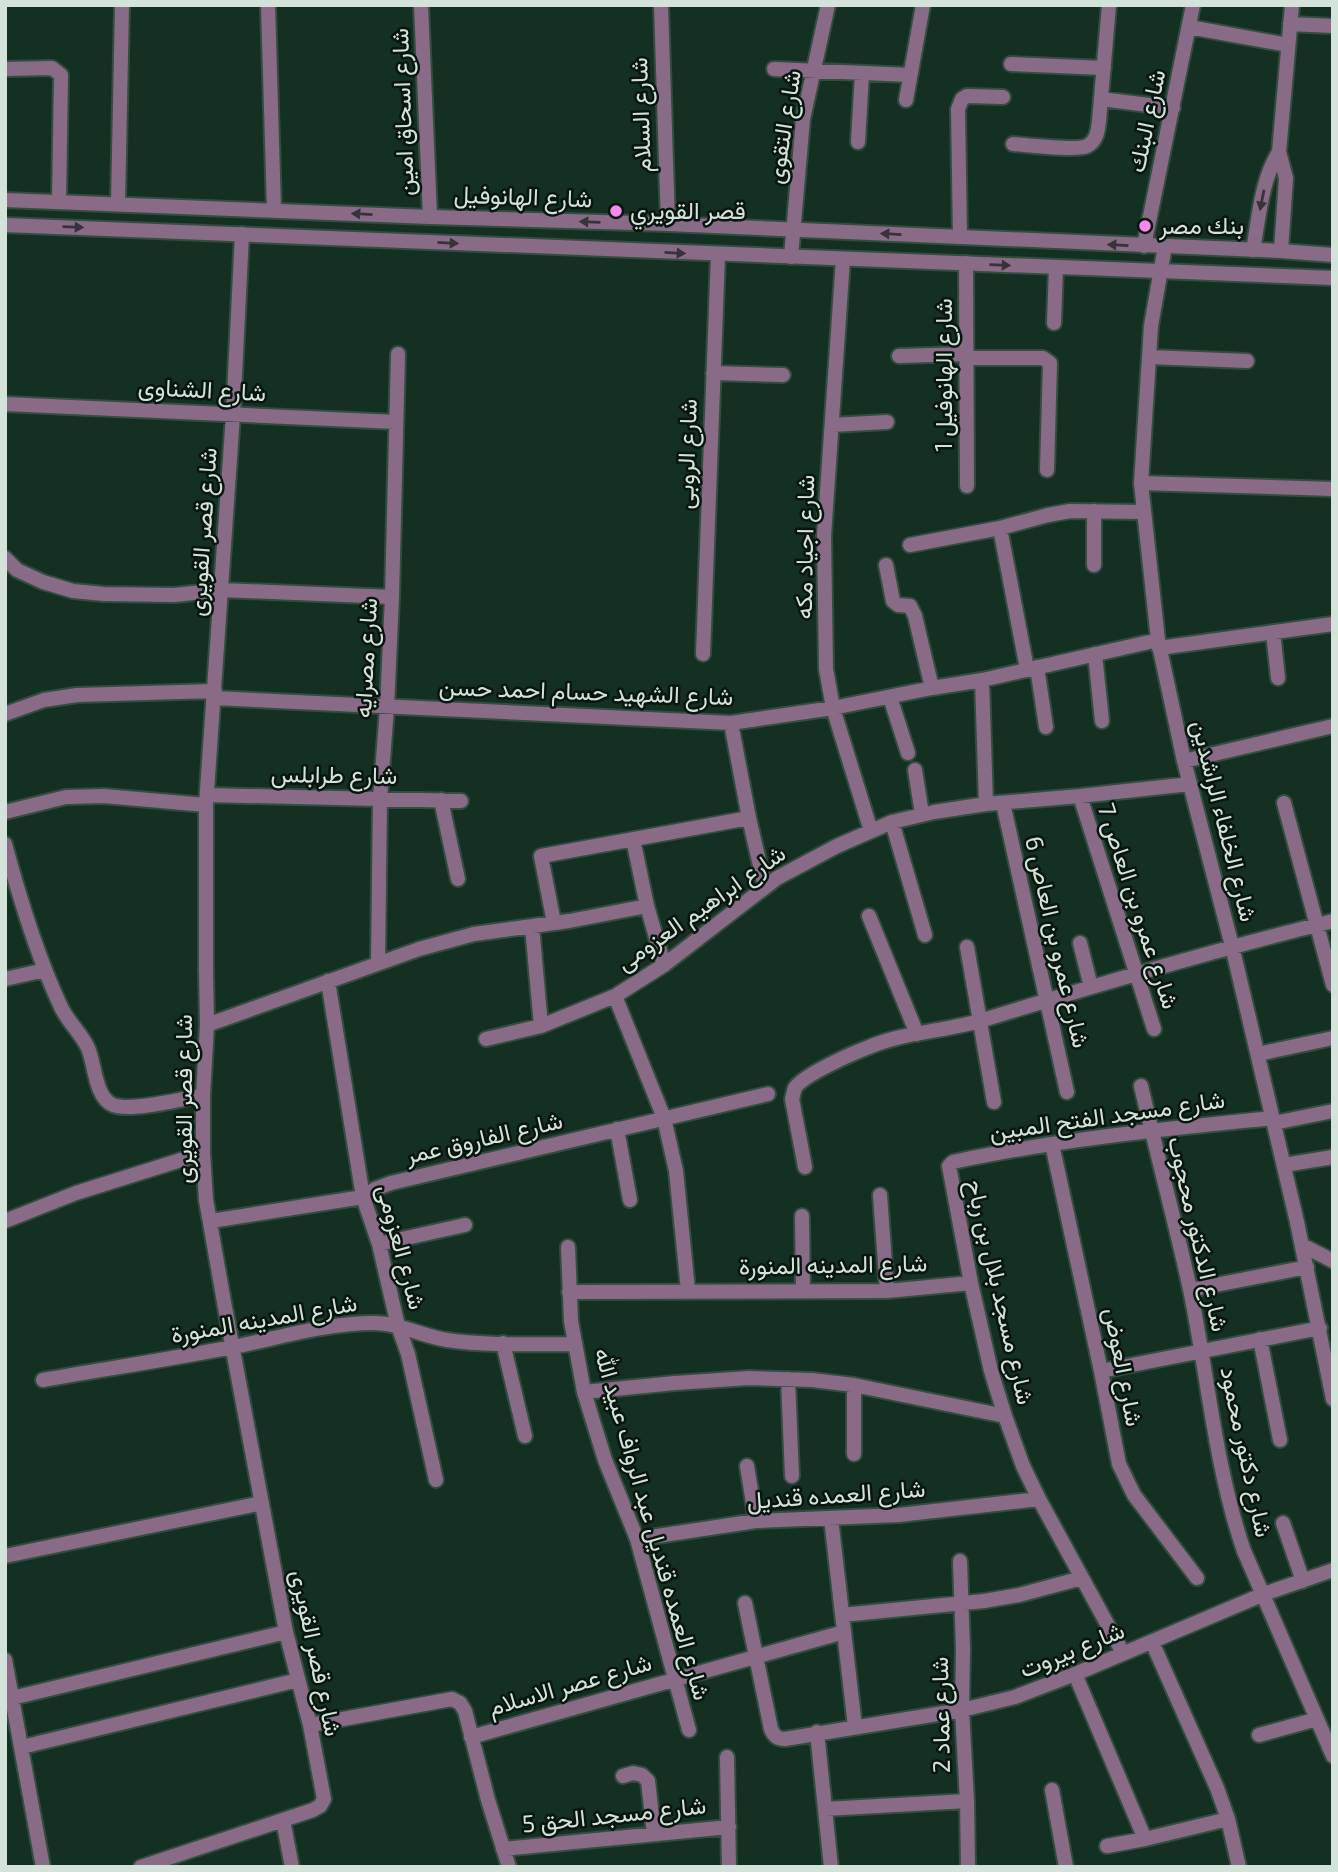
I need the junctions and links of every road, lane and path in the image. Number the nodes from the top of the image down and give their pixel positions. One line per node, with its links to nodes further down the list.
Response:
1 (122, 5): 30 (street)
2 (268, 5): 31 (street)
3 (421, 5): 32 (street, شارع اسحاق امين)
4 (660, 5): 33 (street, شارع السلام)
5 (828, 5): 18 (street, شارع التقوى)
6 (923, 5): 20 (street)
7 (1109, 5): 15 (street)
8 (1193, 5): 12 (street, شارع البنك)
9 (1292, 5): 10 (street)
10 (1290, 24): 11 (street); 13 (street)
11 (1333, 26)
12 (1189, 27): 13 (street); 24 (street, شارع البنك)
13 (1288, 45): 27 (street)
14 (1011, 64): 15 (street)
15 (1104, 68): 22 (street)
16 (5, 69): 29 (street)
17 (774, 69): 18 (street)
18 (815, 71): 19 (street); 35 (street, شارع التقوى)
19 (862, 73): 20 (street); 25 (street)
20 (910, 75): 23 (street)
21 (1003, 97): 37 (street)
22 (1101, 99): 24 (street); 26 (street)
23 (905, 100)
24 (1173, 108): 38 (street, شارع البنك)
25 (858, 142)
26 (1013, 144)
27 (1279, 152): 40 (street, one-way to 40); 41 (street)
28 (5, 200): 29 (street, شارع الهانوفيل)
29 (59, 202): 30 (street, شارع الهانوفيل)
30 (118, 204): 31 (street, شارع الهانوفيل)
31 (274, 210): 32 (street, شارع الهانوفيل, one-way to 31)
32 (430, 217): 33 (street, شارع الهانوفيل, one-way to 32)
33 (668, 224): 35 (street, شارع الهانوفيل)
34 (5, 225): 36 (street, شارع الهانوفيل, one-way to 36)
35 (793, 230): 37 (street, شارع الهانوفيل, one-way to 35); 44 (street, شارع التقوى)
36 (242, 234): 42 (street, شارع الهانوفيل, one-way to 42); 59 (street, شارع قصر القويرى)
37 (960, 237): 38 (street, شارع الهانوفيل, one-way to 37)
38 (1144, 246): 39 (street, شارع الهانوفيل)
39 (1165, 246): 40 (street, شارع الهانوفيل); 48 (street, شارع الخلفاء الراشدين)
40 (1253, 250): 41 (street, شارع الهانوفيل)
41 (1281, 251): 43 (street, شارع الهانوفيل)
42 (718, 255): 44 (street, شارع الهانوفيل); 56 (street, شارع الروبى)
43 (1333, 255)
44 (791, 257): 45 (street, شارع الهانوفيل)
45 (843, 259): 46 (street, شارع الهانوفيل); 62 (street, شارع اجياد مكه)
46 (966, 263): 47 (street, شارع الهانوفيل, one-way to 47); 53 (street, شارع الهانوفيل 1)
47 (1056, 267): 48 (street, شارع الهانوفيل); 50 (street)
48 (1161, 272): 49 (street, شارع الهانوفيل); 54 (street, شارع الخلفاء الراشدين)
49 (1333, 278)
50 (1054, 323)
51 (398, 354): 60 (street, شارع مصرايه)
52 (899, 356): 53 (street)
53 (966, 356): 63 (street); 65 (street, شارع الهانوفيل 1)
54 (1150, 357): 55 (street); 64 (street, شارع الخلفاء الراشدين)
55 (1247, 361)
56 (713, 373): 57 (street); 80 (street, شارع الروبى)
57 (783, 375)
58 (5, 404): 59 (street, شارع الشناوى)
59 (233, 415): 60 (street, شارع الشناوى); 75 (street, شارع قصر القويرى)
60 (396, 422): 76 (street, شارع مصرايه)
61 (887, 422): 62 (street)
62 (832, 425): 89 (street, شارع اجياد مكه)
63 (1047, 470)
64 (1142, 483): 66 (street); 68 (street, شارع الخلفاء الراشدين)
65 (967, 486)
66 (1333, 489)
67 (1094, 511): 68 (street); 69 (street); 73 (street)
68 (1143, 512): 79 (street, شارع الخلفاء الراشدين)
69 (1000, 527): 70 (street); 82 (street)
70 (911, 545)
71 (5, 558): 74 (street)
72 (886, 565): 85 (street)
73 (1094, 565)
74 (11, 571): 75 (street)
75 (222, 590): 76 (street); 86 (street, شارع قصر القويرى)
76 (392, 597): 88 (street, شارع مصرايه)
77 (1333, 624): 78 (street, شارع الشهيد حسام احمد حسن)
78 (1273, 632): 79 (street, شارع الشهيد حسام احمد حسن); 83 (street)
79 (1159, 644): 81 (street, شارع الشهيد حسام احمد حسن); 96 (street, شارع الخلفاء الراشدين)
80 (703, 654)
81 (1095, 654): 82 (street, شارع الشهيد حسام احمد حسن); 91 (street)
82 (1032, 668): 84 (street, شارع الشهيد حسام احمد حسن); 94 (street)
83 (1278, 678)
84 (982, 680): 85 (street, شارع الشهيد حسام احمد حسن); 106 (street)
85 (932, 688): 87 (street, شارع الشهيد حسام احمد حسن)
86 (214, 695): 88 (street, شارع الشهيد حسام احمد حسن); 90 (street, شارع الشهيد حسام احمد حسن); 101 (street, شارع قصر القويرى)
87 (890, 697): 89 (street, شارع الشهيد حسام احمد حسن); 95 (street)
88 (387, 707): 92 (street, شارع الشهيد حسام احمد حسن); 100 (street, شارع مصرايه)
89 (833, 708): 92 (street, شارع الشهيد حسام احمد حسن); 111 (street, شارع اجياد مكه)
90 (5, 714)
91 (1102, 721)
92 (732, 723): 109 (street)
93 (1333, 726): 96 (street)
94 (1046, 727)
95 (908, 754)
96 (1184, 761): 98 (street, شارع الخلفاء الراشدين)
97 (915, 770): 108 (street)
98 (1190, 784): 99 (street, شارع ابراهيم العزومى); 124 (street, شارع الخلفاء الراشدين)
99 (1080, 796): 104 (street, شارع ابراهيم العزومى); 129 (street, شارع عمرو بن العاص 7)
100 (380, 799): 101 (street, شارع طرابلس); 102 (street, شارع طرابلس); 126 (street, شارع مصرايه)
101 (206, 800): 107 (street, شارع طرابلس); 137 (street, شارع قصر القويرى)
102 (441, 800): 103 (street, شارع طرابلس); 114 (street)
103 (461, 801)
104 (1003, 803): 106 (street, شارع ابراهيم العزومى); 135 (street, شارع عمرو بن العاص 6)
105 (1283, 803): 120 (street)
106 (986, 804): 108 (street, شارع ابراهيم العزومى)
107 (5, 812)
108 (922, 814): 110 (street, شارع ابراهيم العزومى)
109 (749, 818): 112 (street); 115 (street)
110 (892, 822): 111 (street, شارع ابراهيم العزومى); 122 (street)
111 (871, 831): 115 (street, شارع ابراهيم العزومى)
112 (633, 839): 116 (street); 119 (street)
113 (5, 844): 128 (street)
114 (458, 879)
115 (765, 887): 127 (street, شارع ابراهيم العزومى)
116 (647, 906): 119 (street); 127 (street)
117 (869, 916): 140 (street)
118 (1333, 921): 120 (street)
119 (554, 923): 121 (street)
120 (1317, 925): 124 (street); 132 (street)
121 (532, 926): 126 (street); 138 (street)
122 (925, 935)
123 (1080, 943): 133 (street)
124 (1232, 946): 129 (street); 143 (street, شارع الخلفاء الراشدين)
125 (967, 947): 136 (street)
126 (378, 963): 131 (street)
127 (664, 965): 134 (street, شارع ابراهيم العزومى)
128 (45, 970): 130 (street); 147 (street)
129 (1136, 974): 133 (street); 139 (street, شارع عمرو بن العاص 7)
130 (5, 979)
131 (328, 981): 137 (street); 161 (street, شارع العزومى)
132 (1333, 985)
133 (1091, 987): 135 (street)
134 (615, 996): 138 (street, شارع ابراهيم العزومى); 150 (street)
135 (1046, 999): 136 (street); 145 (street, شارع عمرو بن العاص 6)
136 (979, 1021): 140 (street); 148 (street)
137 (207, 1025): 147 (street, شارع قصر القويرى)
138 (541, 1026): 142 (street, شارع ابراهيم العزومى)
139 (1154, 1029)
140 (917, 1034): 159 (street)
141 (1333, 1038): 143 (street)
142 (486, 1039)
143 (1258, 1054): 151 (street, شارع الخلفاء الراشدين)
144 (1141, 1086): 153 (street, شارع الدكتور محجوب)
145 (1067, 1092)
146 (768, 1094): 150 (street, شارع الفاروق عمر)
147 (204, 1095): 155 (street, شارع قصر القويرى)
148 (994, 1102)
149 (1333, 1111): 151 (street, شارع مسجد الفتح المبين)
150 (664, 1118): 152 (street, شارع الفاروق عمر); 173 (street)
151 (1273, 1121): 153 (street, شارع مسجد الفتح المبين); 157 (street, شارع الخلفاء الراشدين)
152 (617, 1129): 161 (street, شارع الفاروق عمر); 162 (street)
153 (1152, 1130): 154 (street, شارع مسجد الفتح المبين); 174 (street, شارع الدكتور محجوب)
154 (1052, 1144): 158 (street, شارع مسجد الفتح المبين); 185 (street, شارع العوض)
155 (203, 1153): 164 (street); 165 (street, شارع قصر القويرى)
156 (1333, 1157): 157 (street)
157 (1284, 1165): 168 (street, شارع الخلفاء الراشدين)
158 (949, 1166): 172 (street, شارع مسجد بلال بن رباح)
159 (805, 1167)
160 (880, 1195): 176 (street)
161 (363, 1197): 165 (street, شارع الفاروق عمر); 167 (street, شارع العزومى)
162 (630, 1200)
163 (802, 1216): 175 (street)
164 (5, 1221)
165 (211, 1221): 183 (street, شارع قصر القويرى)
166 (465, 1225): 167 (street)
167 (379, 1244): 178 (street, شارع العزومى)
168 (1302, 1245): 170 (street); 171 (street, شارع الخلفاء الراشدين)
169 (568, 1247): 177 (street, شارع العمده قنديل عبد الرواف عبيد الله)
170 (1333, 1261)
171 (1307, 1267): 174 (street); 179 (street, شارع الخلفاء الراشدين)
172 (971, 1283): 176 (street, شارع المدينه المنورة); 191 (street, شارع مسجد بلال بن رباح)
173 (688, 1290): 175 (street, شارع المدينه المنورة); 177 (street, شارع المدينه المنورة)
174 (1190, 1290): 184 (street, شارع الدكتور محجوب)
175 (803, 1291): 176 (street, شارع المدينه المنورة)
176 (887, 1291)
177 (569, 1292): 182 (street, شارع العمده قنديل عبد الرواف عبيد الله)
178 (398, 1326): 181 (street, شارع المدينه المنورة); 183 (street, شارع المدينه المنورة); 197 (street, شارع العزومى)
179 (1320, 1328): 180 (street); 190 (street, شارع الخلفاء الراشدين)
180 (1260, 1339): 184 (street); 193 (street)
181 (503, 1343): 182 (street, شارع المدينه المنورة); 192 (street)
182 (575, 1344): 189 (street, شارع العمده قنديل عبد الرواف عبيد الله)
183 (232, 1347): 187 (street, شارع المدينه المنورة); 199 (street, شارع قصر القويرى)
184 (1201, 1350): 185 (street); 210 (street, شارع دكتور محمود)
185 (1101, 1371): 208 (street, شارع العوض)
186 (788, 1379): 188 (street); 189 (street); 196 (street)
187 (43, 1380)
188 (854, 1385): 191 (street); 194 (street)
189 (584, 1392): 203 (street, شارع العمده قنديل عبد الرواف عبيد الله)
190 (1333, 1399)
191 (1005, 1416): 198 (street, شارع مسجد بلال بن رباح)
192 (525, 1436)
193 (1280, 1440)
194 (853, 1454)
195 (747, 1466): 201 (street)
196 (792, 1476)
197 (436, 1480)
198 (1039, 1499): 200 (street, شارع العمده قنديل); 207 (street, شارع مسجد بلال بن رباح)
199 (262, 1503): 204 (street); 214 (street, شارع قصر القويرى)
200 (831, 1518): 201 (street, شارع العمده قنديل); 213 (street)
201 (756, 1521): 203 (street, شارع العمده قنديل)
202 (1283, 1523): 209 (street)
203 (637, 1539): 221 (street, شارع العمده قنديل عبد الرواف عبيد الله)
204 (5, 1556)
205 (960, 1561): 211 (street, شارع عماد 2)
206 (1333, 1570): 209 (street, شارع بيروت)
207 (1082, 1578): 211 (street); 217 (street, شارع مسجد بلال بن رباح)
208 (1197, 1578)
209 (1303, 1581): 210 (street, شارع بيروت)
210 (1264, 1594): 216 (street, شارع بيروت); 225 (street, شارع دكتور محمود)
211 (961, 1602): 213 (street); 224 (street, شارع عماد 2)
212 (745, 1603): 218 (street)
213 (842, 1615): 215 (street)
214 (286, 1632): 222 (street, شارع قصر القويرى); 223 (street)
215 (844, 1632): 218 (street, شارع عصر الاسلام); 227 (street)
216 (1152, 1642): 217 (street, شارع بيروت); 239 (street)
217 (1123, 1653): 220 (street, شارع بيروت)
218 (756, 1656): 221 (street, شارع عصر الاسلام); 229 (street, شارع بيروت)
219 (5, 1660): 223 (street)
220 (1075, 1674): 224 (street, شارع بيروت); 243 (street)
221 (674, 1678): 228 (street, شارع العمده قنديل عبد الرواف عبيد الله); 231 (street, شارع عصر الاسلام)
222 (298, 1680): 226 (street, شارع قصر القويرى); 232 (street)
223 (12, 1698): 232 (street)
224 (962, 1710): 227 (street, شارع بيروت); 237 (street, شارع عماد 2)
225 (1317, 1719): 230 (street); 233 (street, شارع دكتور محمود)
226 (310, 1725): 231 (street); 240 (street, شارع قصر القويرى)
227 (855, 1727): 229 (street, شارع بيروت)
228 (689, 1730)
229 (817, 1732): 238 (street)
230 (1259, 1735)
231 (471, 1737): 245 (street)
232 (22, 1747): 246 (street)
233 (1333, 1756)
234 (727, 1757): 241 (street)
235 (623, 1776): 242 (street)
236 (1052, 1790): 253 (street)
237 (967, 1801): 238 (street); 252 (street, شارع عماد 2)
238 (825, 1809): 251 (street)
239 (1228, 1819): 243 (street); 254 (street)
240 (283, 1820): 247 (street, شارع قصر القويرى); 248 (street)
241 (729, 1827): 242 (street, شارع مسجد الحق 5); 250 (street)
242 (653, 1834): 245 (street, شارع مسجد الحق 5)
243 (1145, 1839): 244 (street)
244 (1107, 1846)
245 (503, 1849): 249 (street)
246 (43, 1867)
247 (141, 1867)
248 (292, 1867)
249 (509, 1867)
250 (729, 1867)
251 (831, 1867)
252 (968, 1867)
253 (1066, 1867)
254 (1239, 1867)

